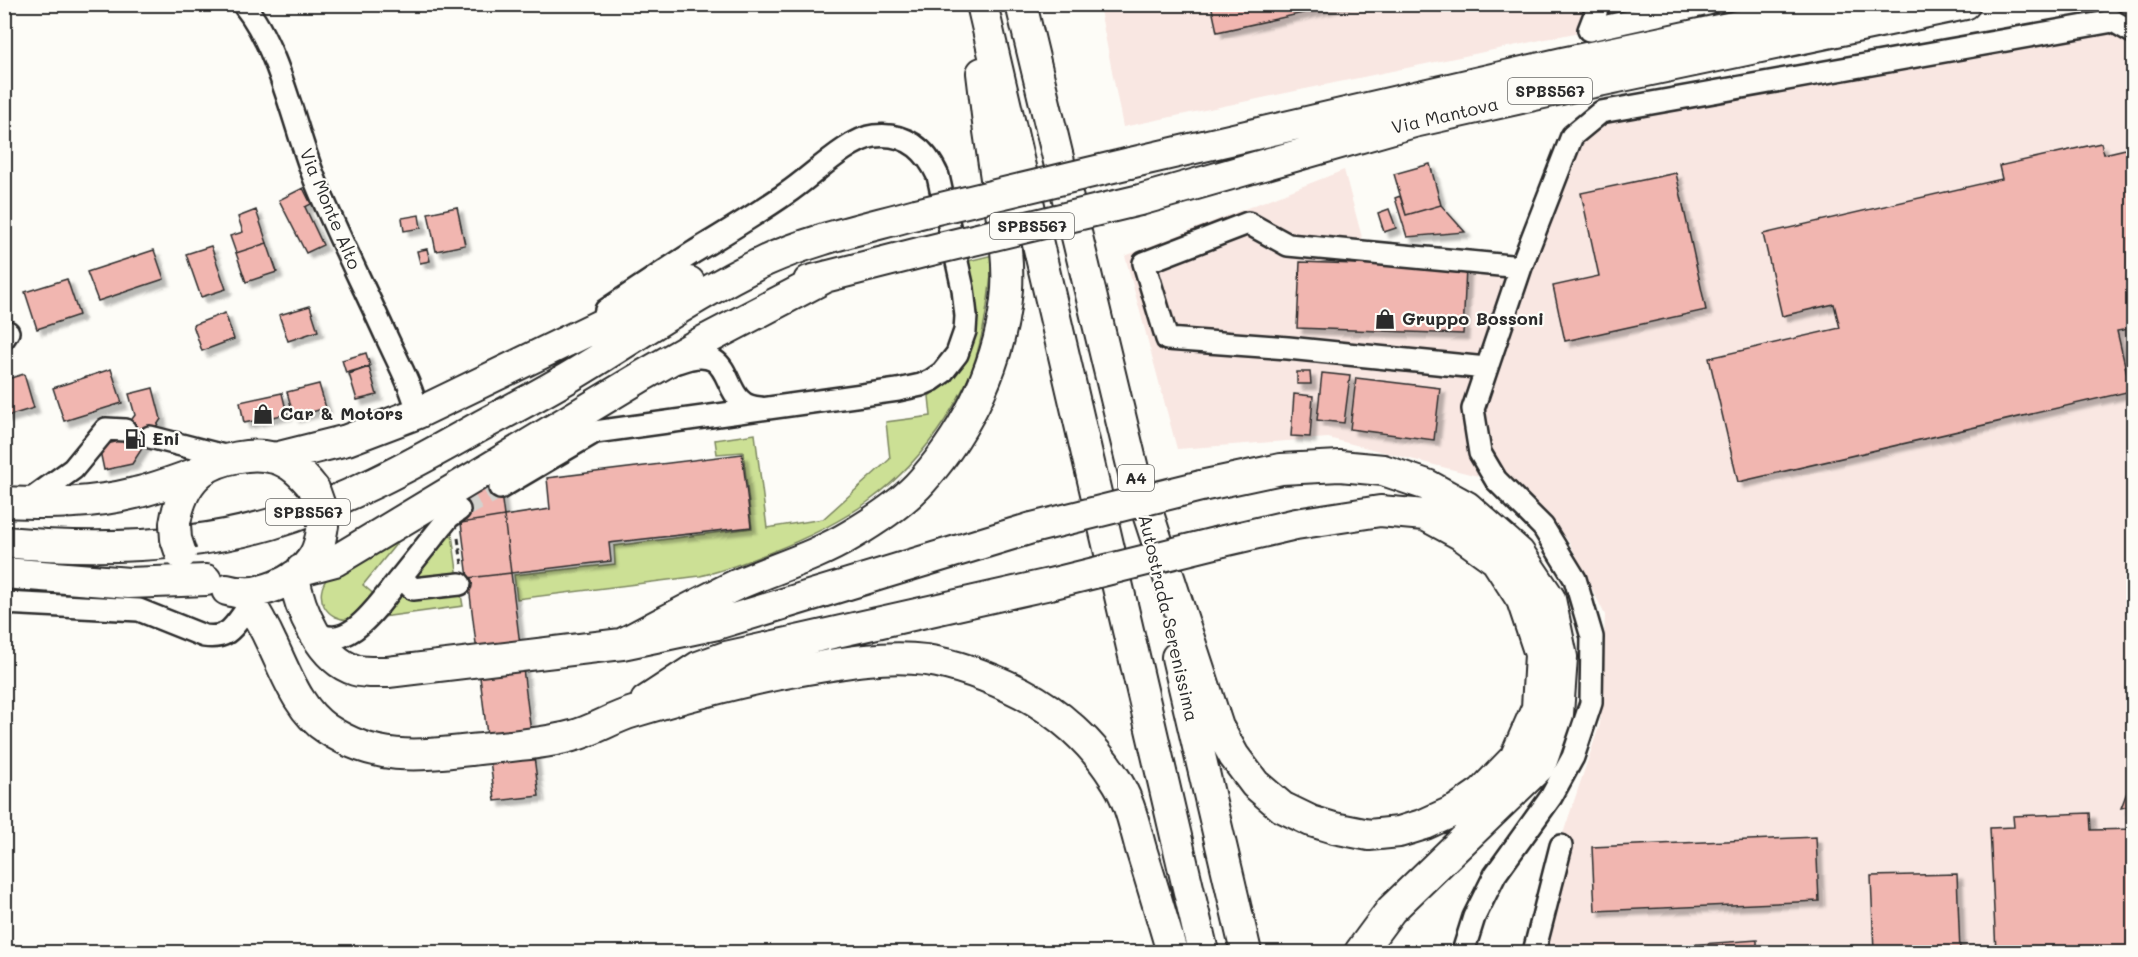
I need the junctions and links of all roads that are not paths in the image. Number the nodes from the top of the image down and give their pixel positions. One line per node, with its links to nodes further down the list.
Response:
1 (243, 4): 19 (street, Via Monte Alto)
2 (974, 4): 39 (highway)
3 (982, 4): 43 (highway, A4)
4 (1022, 4): 26 (highway, Autostrada Serenissima / A4)
5 (1599, 4): 6 (street)
6 (1708, 4)
7 (1842, 4): 10 (highway, Via Mantova / SPBS567, bridge)
8 (1965, 4): 12 (highway, Via Mantova / SPBS567, bridge)
9 (2133, 33): 11 (street)
10 (803, 246): 13 (highway); 15 (highway, SPBS567)
11 (1521, 267): 14 (street); 14 (street)
12 (828, 276): 15 (highway, SPBS567); 16 (highway)
13 (519, 365): 18 (street); 19 (highway)
14 (1486, 368): 46 (street)
15 (580, 371): 30 (highway, SPBS567)
16 (644, 375): 17 (street); 32 (highway)
17 (730, 383): 18 (street); 20 (street)
18 (764, 408): 20 (street)
19 (418, 414): 23 (highway)
20 (705, 415): 27 (street)
21 (125, 430): 28 (street)
22 (150, 437): 24 (street)
23 (275, 458): 24 (highway); 32 (highway, bridge)
24 (233, 459): 25 (highway)
25 (202, 471): 28 (highway); 35 (highway, bridge)
26 (1135, 474): 40 (highway, bridge); 44 (highway, Autostrada Serenissima / A4)
27 (500, 488)
28 (15, 502)
29 (457, 511): 33 (street)
30 (4, 542)
31 (4, 573): 35 (highway)
32 (298, 573): 36 (highway); 38 (highway)
33 (401, 577): 34 (street); 38 (street)
34 (461, 577)
35 (206, 580): 36 (highway)
36 (247, 598): 37 (street); 40 (highway)
37 (4, 603)
38 (312, 629): 39 (highway)
39 (622, 644): 45 (highway, bridge)
40 (629, 713): 42 (highway)
41 (1561, 846): 47 (street)
42 (1172, 952)
43 (1203, 952)
44 (1246, 952)
45 (1360, 952)
46 (1462, 952)
47 (1534, 952)

